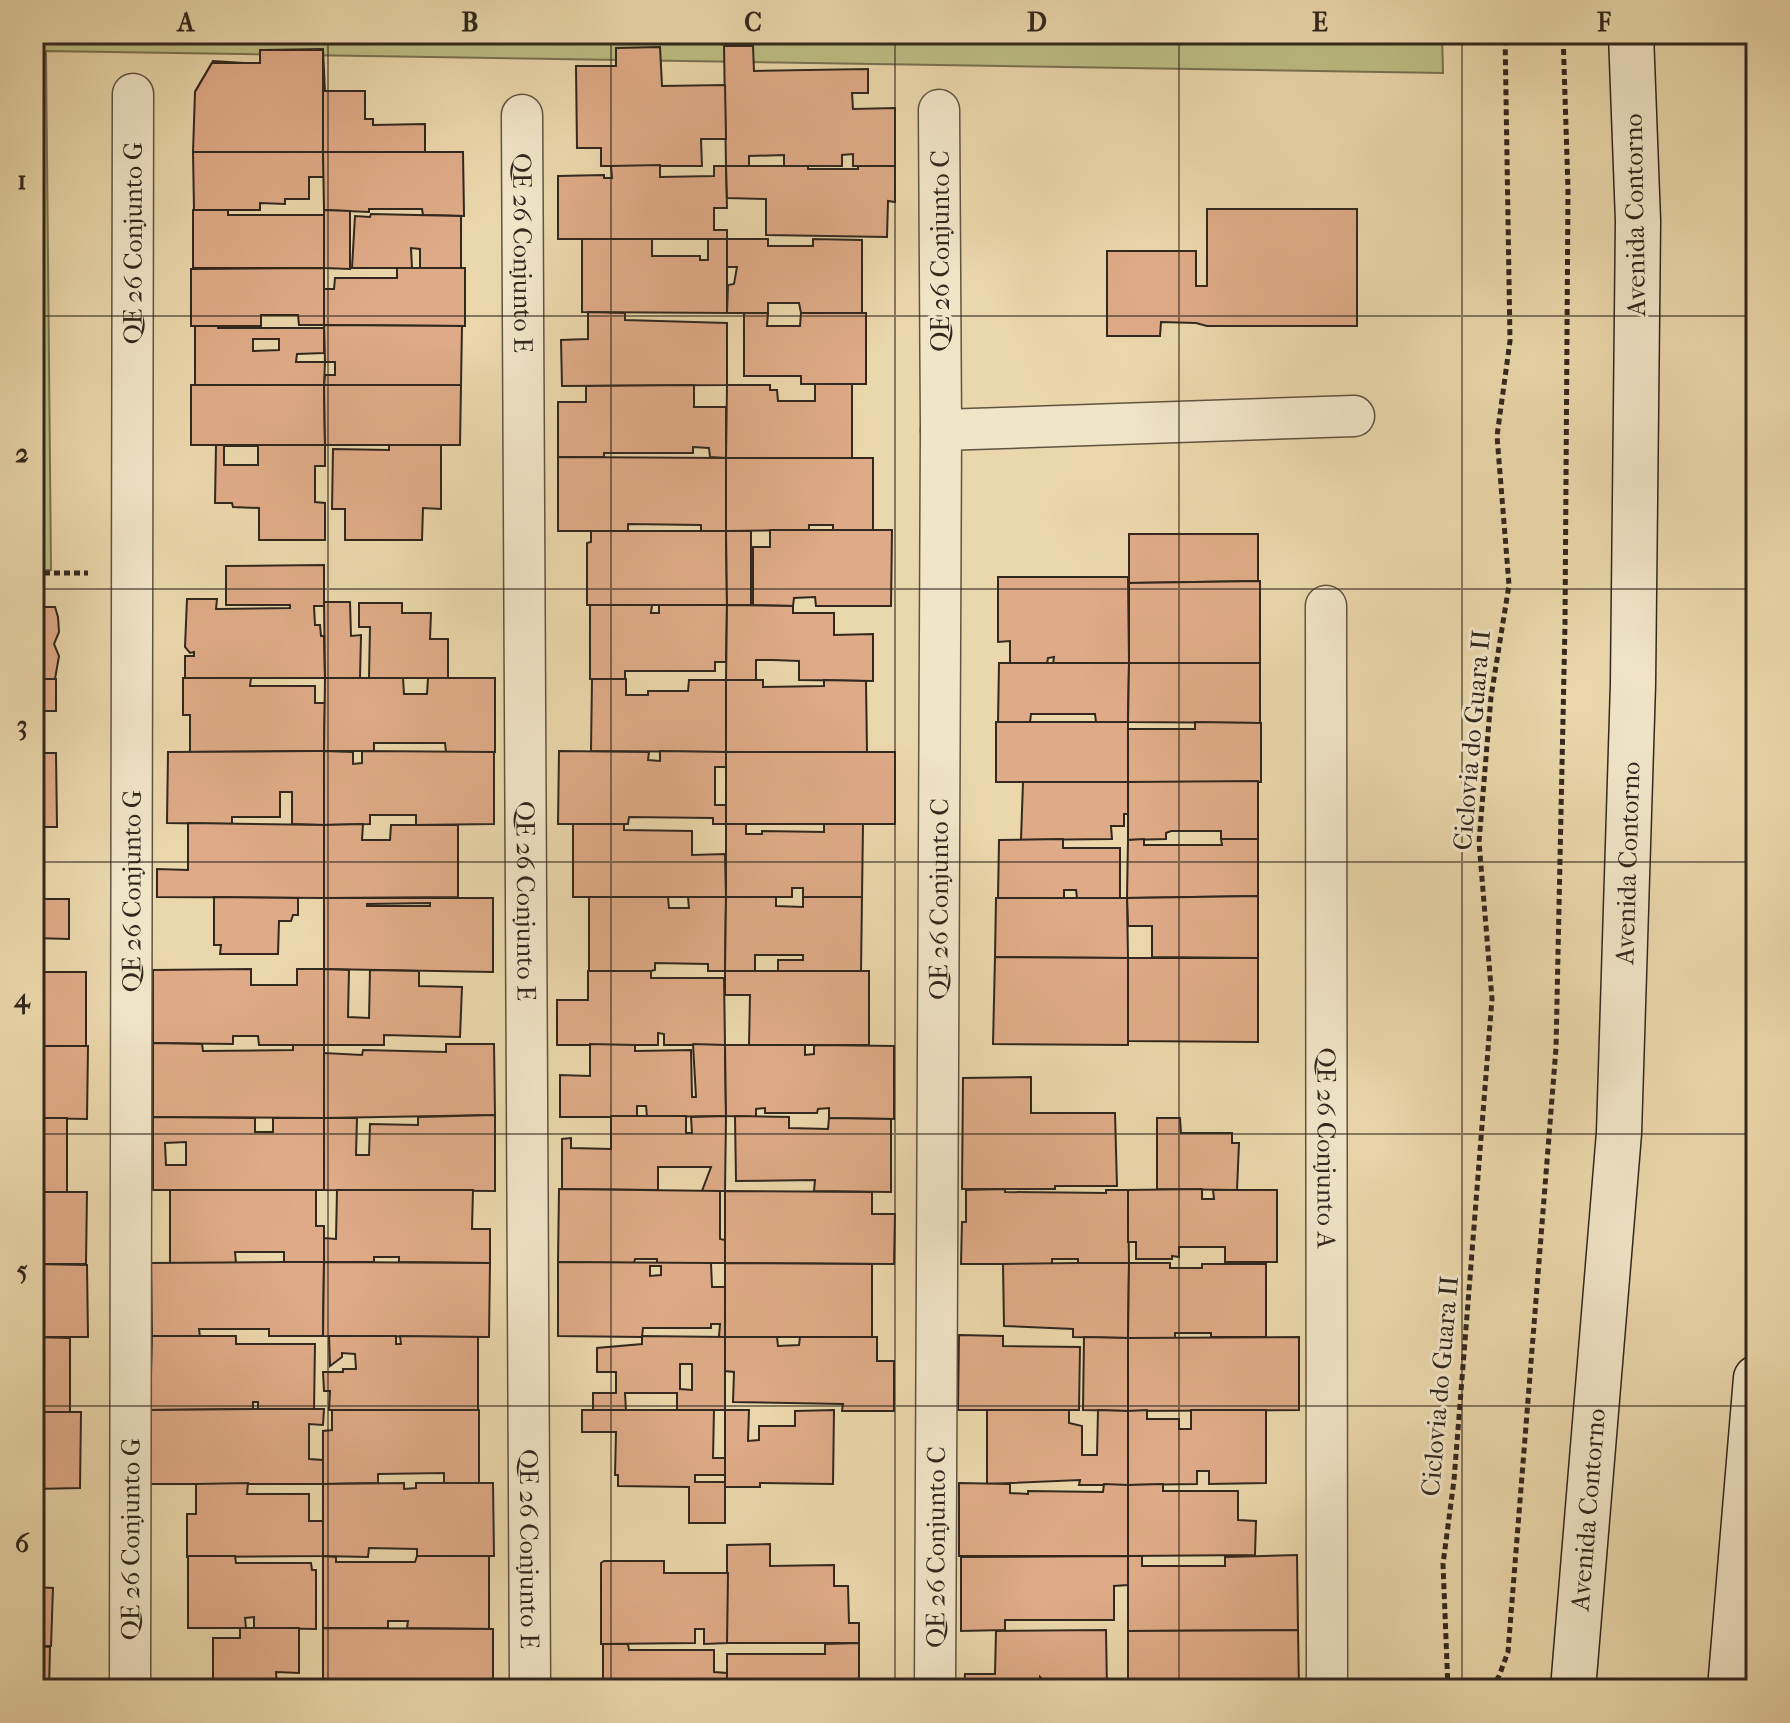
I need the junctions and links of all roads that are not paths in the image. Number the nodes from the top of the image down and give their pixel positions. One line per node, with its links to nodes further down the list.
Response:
1 (1631, 34): 13 (main road, Avenida Contorno)
2 (133, 94): 9 (street, QE 26 Conjunto G)
3 (939, 110): 6 (street, QE 26 Conjunto C)
4 (522, 115): 10 (street, QE 26 Conjunto E)
5 (1354, 416): 6 (street)
6 (941, 430): 11 (street, QE 26 Conjunto C)
7 (1326, 606): 12 (street, QE 26 Conjunto A)
8 (1756, 1378): 14 (main road)
9 (130, 1689)
10 (530, 1689)
11 (935, 1689)
12 (1327, 1689)
13 (1573, 1689)
14 (1730, 1689)

